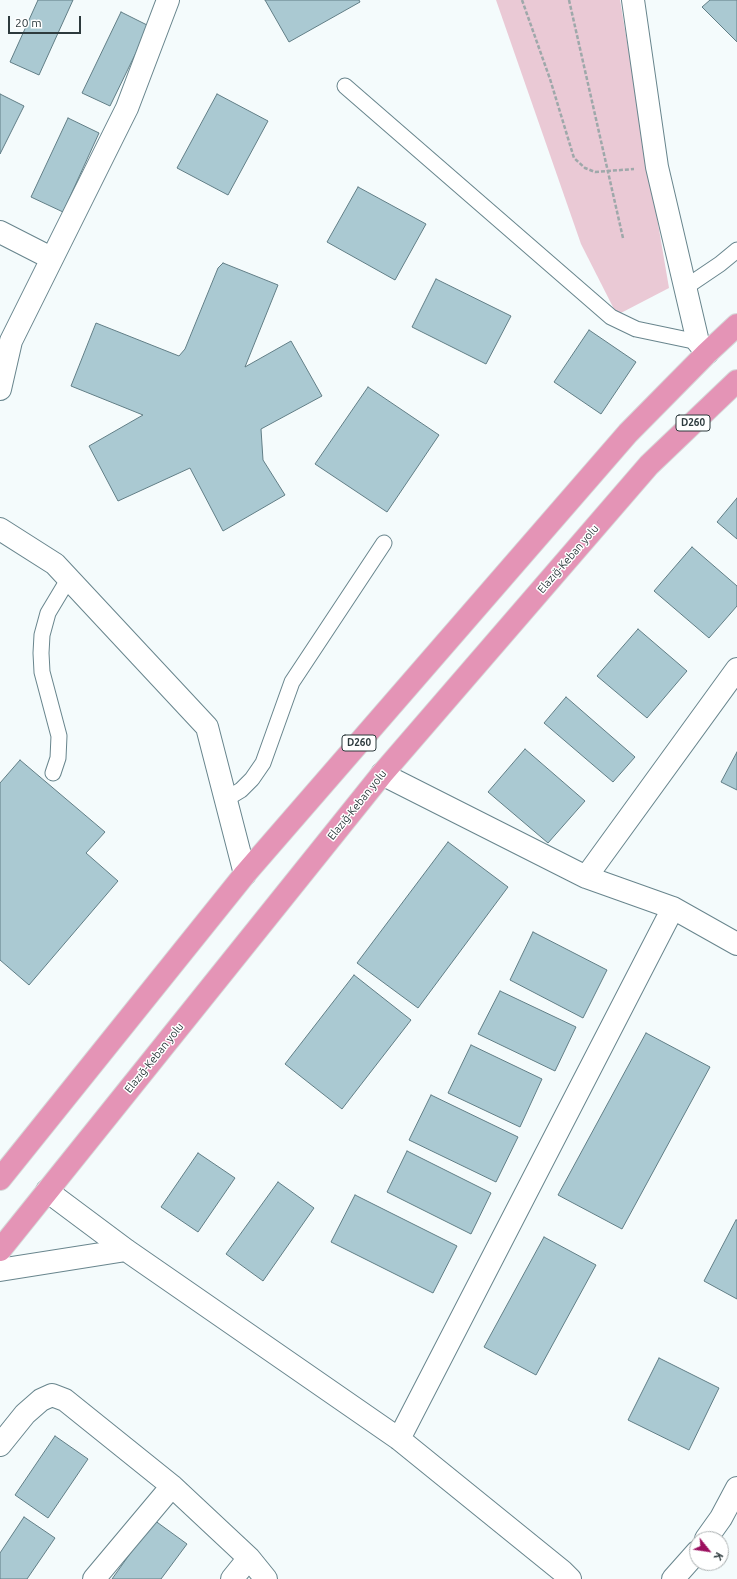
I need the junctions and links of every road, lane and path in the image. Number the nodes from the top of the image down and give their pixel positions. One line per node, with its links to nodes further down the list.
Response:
1 (168, 0): 11 (street)
2 (522, 0): 7 (path)
3 (569, 0): 7 (path)
4 (633, 0): 6 (street)
5 (346, 86): 14 (lane)
6 (657, 167): 7 (path); 12 (street)
7 (608, 171): 9 (path)
8 (0, 232): 11 (street)
9 (623, 238)
10 (737, 250): 12 (lane)
11 (52, 258): 16 (street)
12 (686, 287): 14 (street)
13 (737, 325): 14 (highway, D260)
14 (702, 347): 24 (highway, D260)
15 (737, 381): 22 (highway, Elazığ-Keban yolu / D260)
16 (0, 389)
17 (0, 529): 19 (street)
18 (384, 543): 23 (lane)
19 (69, 578): 21 (lane); 23 (street)
20 (737, 669): 25 (street)
21 (53, 773)
22 (382, 774): 25 (street); 29 (highway, Elazığ-Keban yolu / D260)
23 (226, 799): 24 (street)
24 (245, 874): 28 (highway, D260)
25 (586, 877): 26 (street)
26 (672, 908): 27 (street); 33 (street)
27 (737, 944)
28 (0, 1179)
29 (47, 1191): 30 (highway, Elazığ-Keban yolu / D260); 31 (street)
30 (0, 1250)
31 (126, 1250): 32 (street); 33 (street)
32 (0, 1270)
33 (399, 1439): 43 (street)
34 (0, 1445): 35 (street)
35 (172, 1486): 38 (street); 40 (street)
36 (737, 1488): 37 (street)
37 (712, 1531)
38 (249, 1558): 41 (street); 42 (street)
39 (689, 1561): 44 (street)
40 (94, 1579)
41 (232, 1579)
42 (266, 1579)
43 (570, 1579)
44 (673, 1579)

